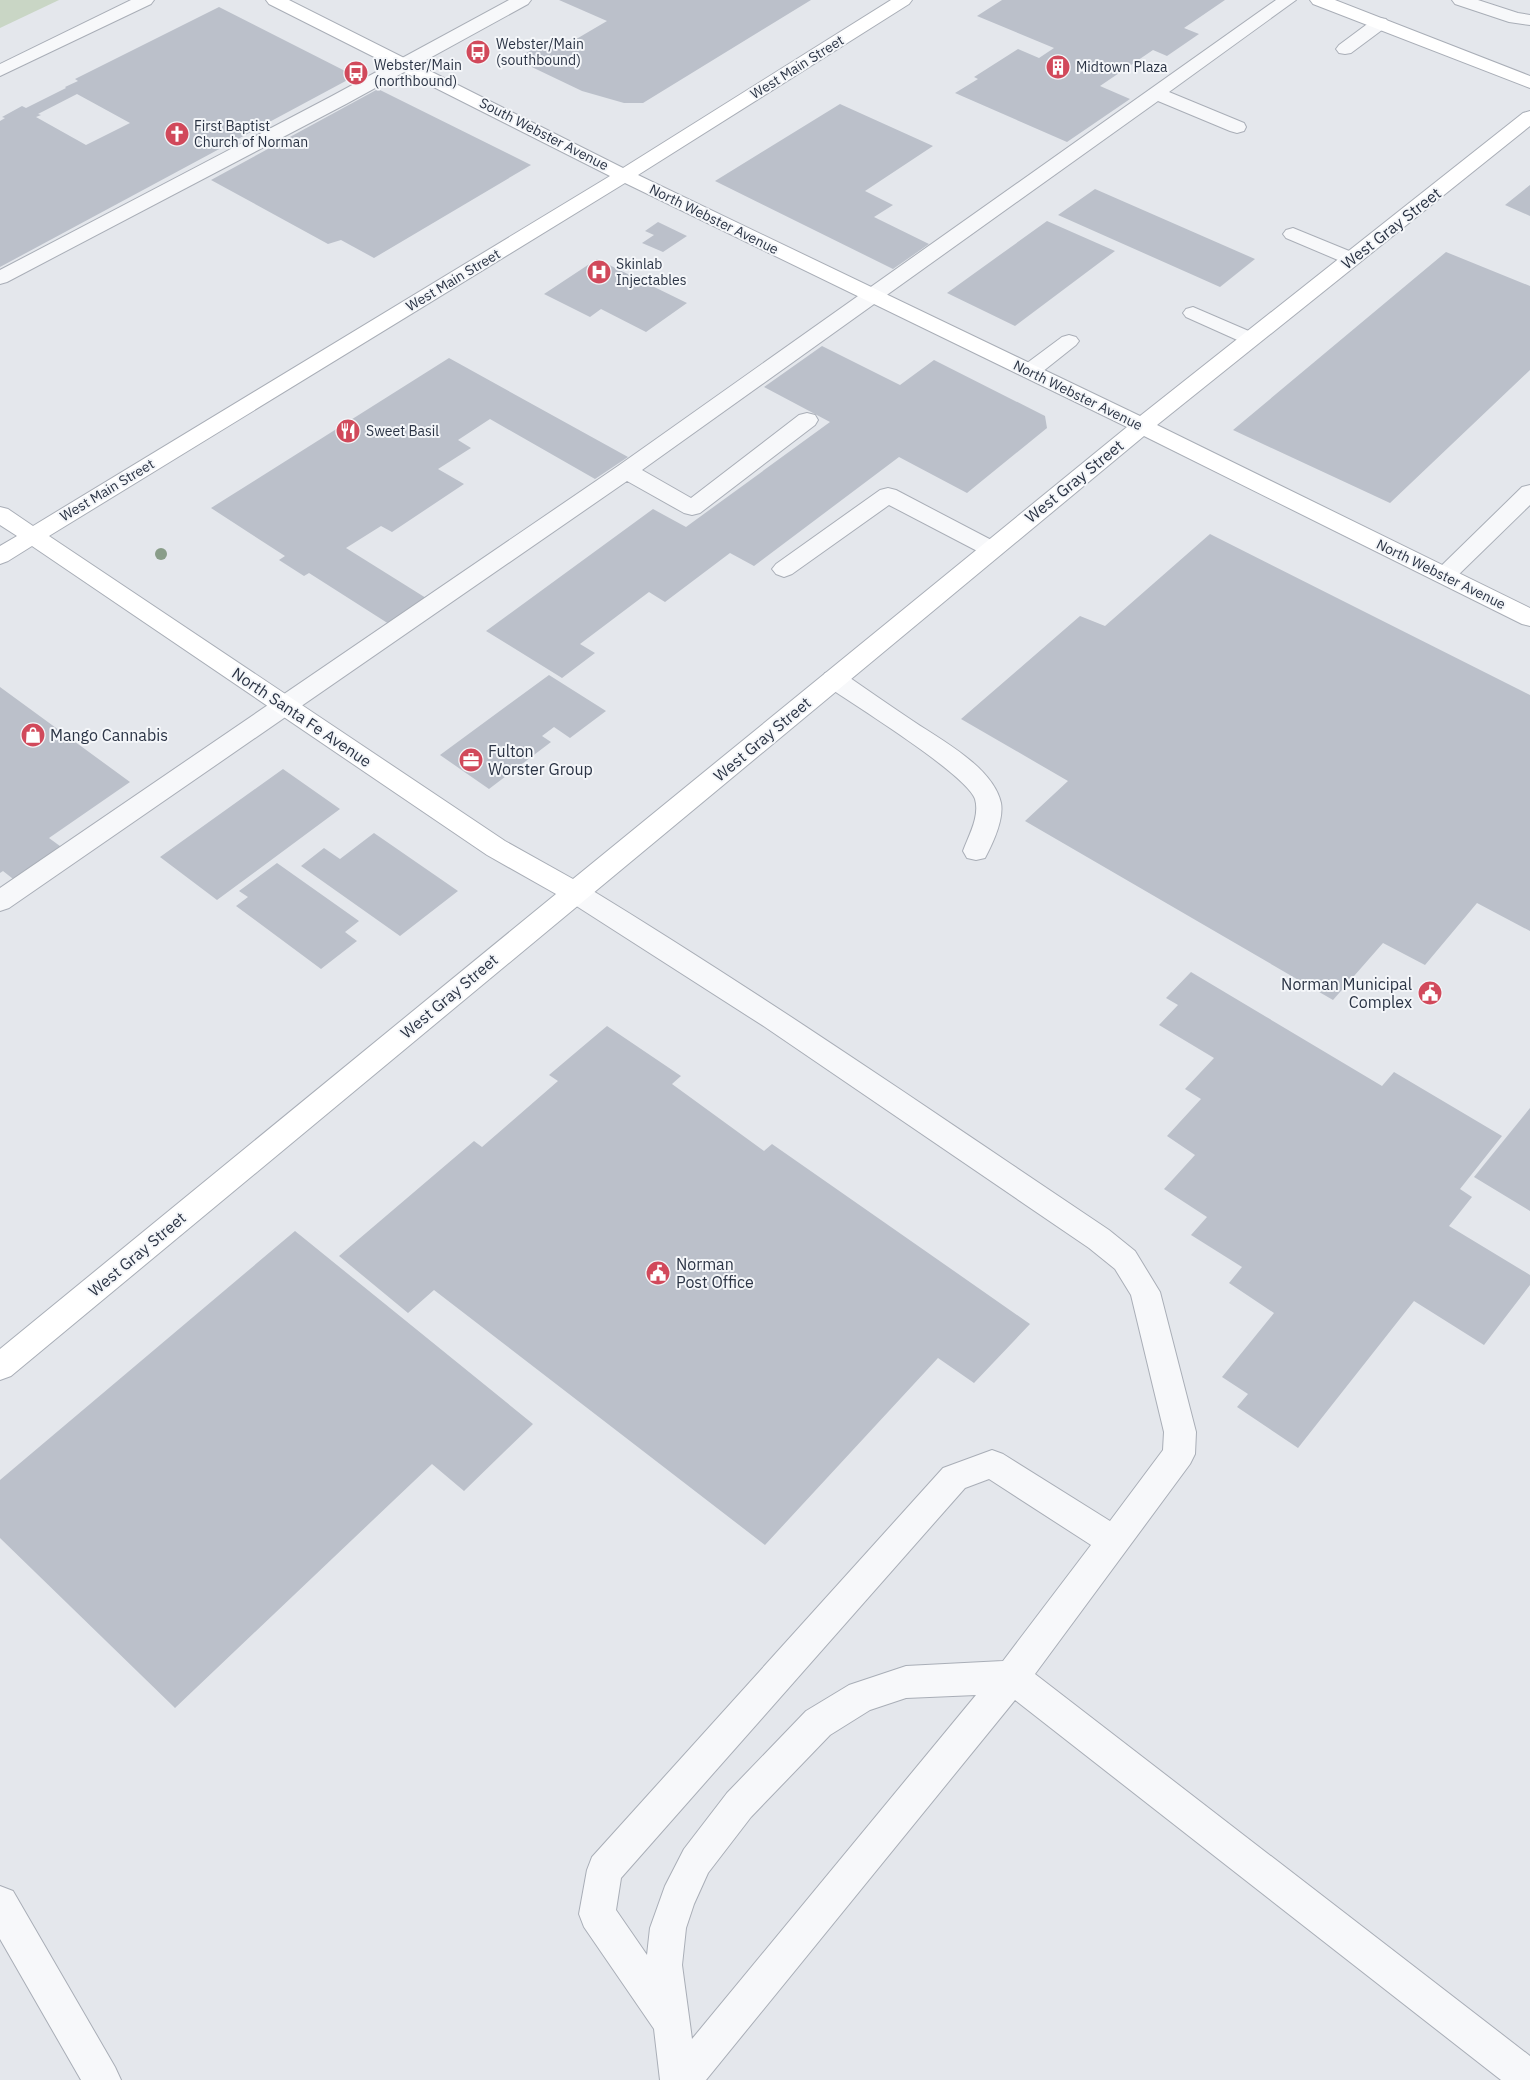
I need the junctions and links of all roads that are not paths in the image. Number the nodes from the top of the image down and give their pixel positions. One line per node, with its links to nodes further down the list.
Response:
1 (275, 0): 11 (main road, South Webster Avenue)
2 (522, 0): 11 (street)
3 (903, 0): 17 (main road, West Main Street)
4 (1287, 0): 14 (street)
5 (1319, 0): 9 (main road)
6 (1461, 0): 8 (street)
7 (137, 1): 12 (street)
8 (1530, 20)
9 (1380, 23): 10 (street); 13 (main road)
10 (1345, 49)
11 (404, 64): 17 (main road, South Webster Avenue); 20 (street)
12 (0, 71)
13 (1530, 82)
14 (1155, 93): 16 (street); 21 (street)
15 (1530, 117): 19 (main road, West Gray Street)
16 (1237, 127)
17 (625, 175): 21 (main road, North Webster Avenue); 33 (main road, West Main Street)
18 (1293, 234): 19 (street)
19 (1352, 259): 23 (main road, West Gray Street)
20 (0, 278)
21 (873, 295): 25 (main road, North Webster Avenue); 28 (street)
22 (1193, 313): 23 (street)
23 (1251, 339): 27 (main road, West Gray Street)
24 (1069, 341): 25 (street)
25 (1030, 371): 27 (main road, North Webster Avenue)
26 (807, 420): 28 (street)
27 (1142, 426): 34 (main road, West Gray Street); 37 (main road, North Webster Avenue)
28 (626, 471): 40 (street)
29 (1530, 492): 30 (street)
30 (1509, 512): 32 (street); 37 (street)
31 (0, 514): 33 (main road, North Santa Fe Avenue)
32 (1530, 522)
33 (31, 537): 35 (main road, West Main Street); 40 (main road, North Santa Fe Avenue)
34 (991, 549): 36 (street); 39 (main road, West Gray Street)
35 (0, 556)
36 (784, 569)
37 (1445, 575): 38 (main road, North Webster Avenue)
38 (1530, 618)
39 (834, 679): 41 (street); 42 (main road, West Gray Street)
40 (284, 705): 42 (main road, North Santa Fe Avenue); 43 (street)
41 (976, 852)
42 (576, 893): 44 (main road, West Gray Street); 45 (street)
43 (0, 900)
44 (0, 1367)
45 (1113, 1541): 46 (street); 48 (street)
46 (1012, 1677): 48 (street); 49 (street); 51 (street)
47 (0, 1904): 50 (street)
48 (672, 2024): 51 (street)
49 (1530, 2079)
50 (102, 2080)
51 (681, 2080)

